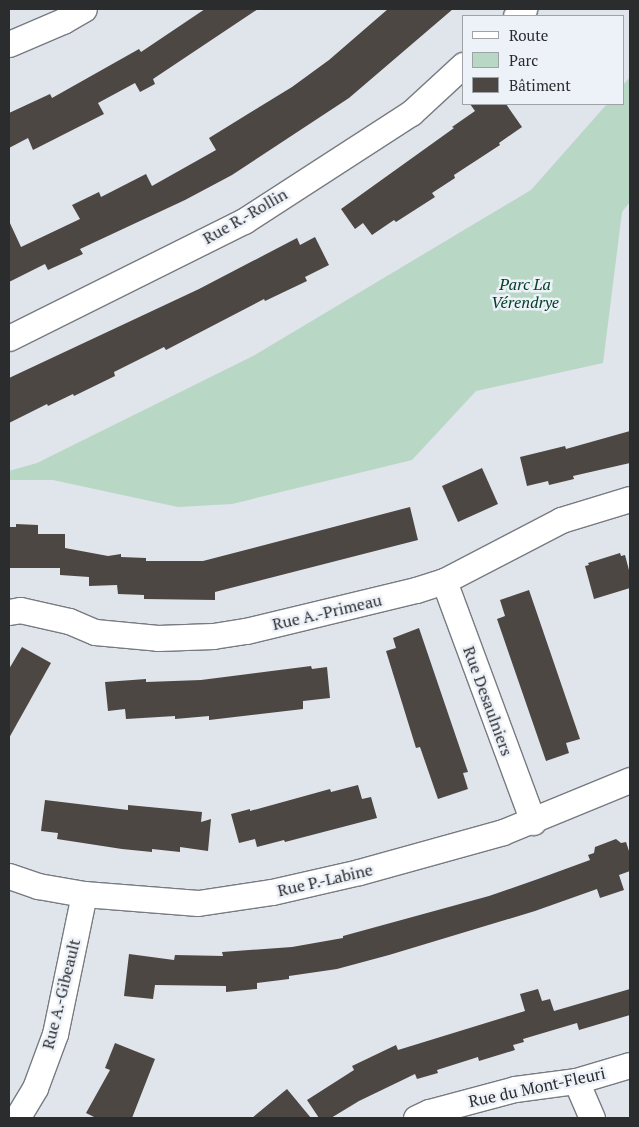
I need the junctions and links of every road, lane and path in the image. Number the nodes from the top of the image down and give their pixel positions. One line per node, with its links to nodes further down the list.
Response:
1 (84, 9): 2 (street)
2 (9, 44)
3 (462, 66): 4 (street, Rue R.-Rollin)
4 (9, 338)
5 (630, 499): 6 (street, Rue A.-Primeau)
6 (444, 581): 7 (street, Rue A.-Primeau); 9 (street, Rue Desaulniers)
7 (9, 612)
8 (630, 780): 9 (street, Rue P.-Labine)
9 (533, 822): 11 (street, Rue P.-Labine)
10 (9, 876): 11 (street, Rue P.-Labine)
11 (84, 894): 14 (street, Rue A.-Gibeault)
12 (630, 1064): 13 (street, Rue du Mont-Fleuri)
13 (576, 1081): 15 (street, Rue du Mont-Fleuri); 16 (street)
14 (17, 1118)
15 (416, 1118)
16 (592, 1118)

